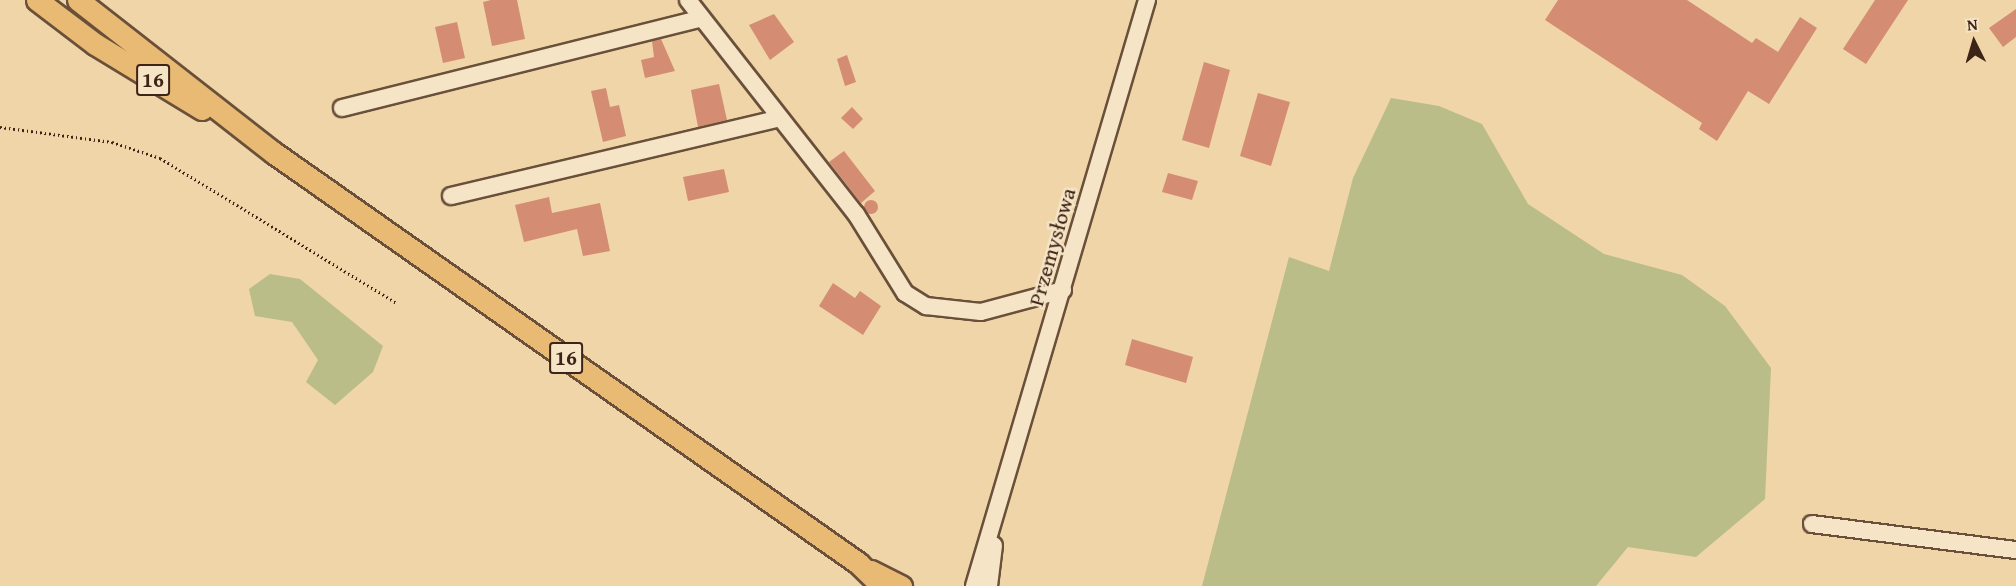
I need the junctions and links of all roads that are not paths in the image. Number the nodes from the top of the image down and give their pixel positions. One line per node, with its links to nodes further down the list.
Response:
1 (37, 0): 8 (main road, 16)
2 (78, 0): 8 (main road, 16)
3 (688, 0): 5 (street)
4 (1147, 0): 10 (street, Przemysłowa)
5 (699, 19): 6 (street); 7 (street)
6 (342, 108)
7 (776, 119): 9 (street); 10 (street)
8 (274, 153): 14 (main road, 16)
9 (451, 196)
10 (1063, 290): 11 (street, Przemysłowa)
11 (1001, 506): 17 (street, Przemysłowa); 18 (street, Przemysłowa)
12 (1812, 524): 13 (street)
13 (2016, 550)
14 (858, 564): 15 (main road, 16); 16 (main road, 16)
15 (882, 586)
16 (901, 586)
17 (974, 586)
18 (989, 586)

